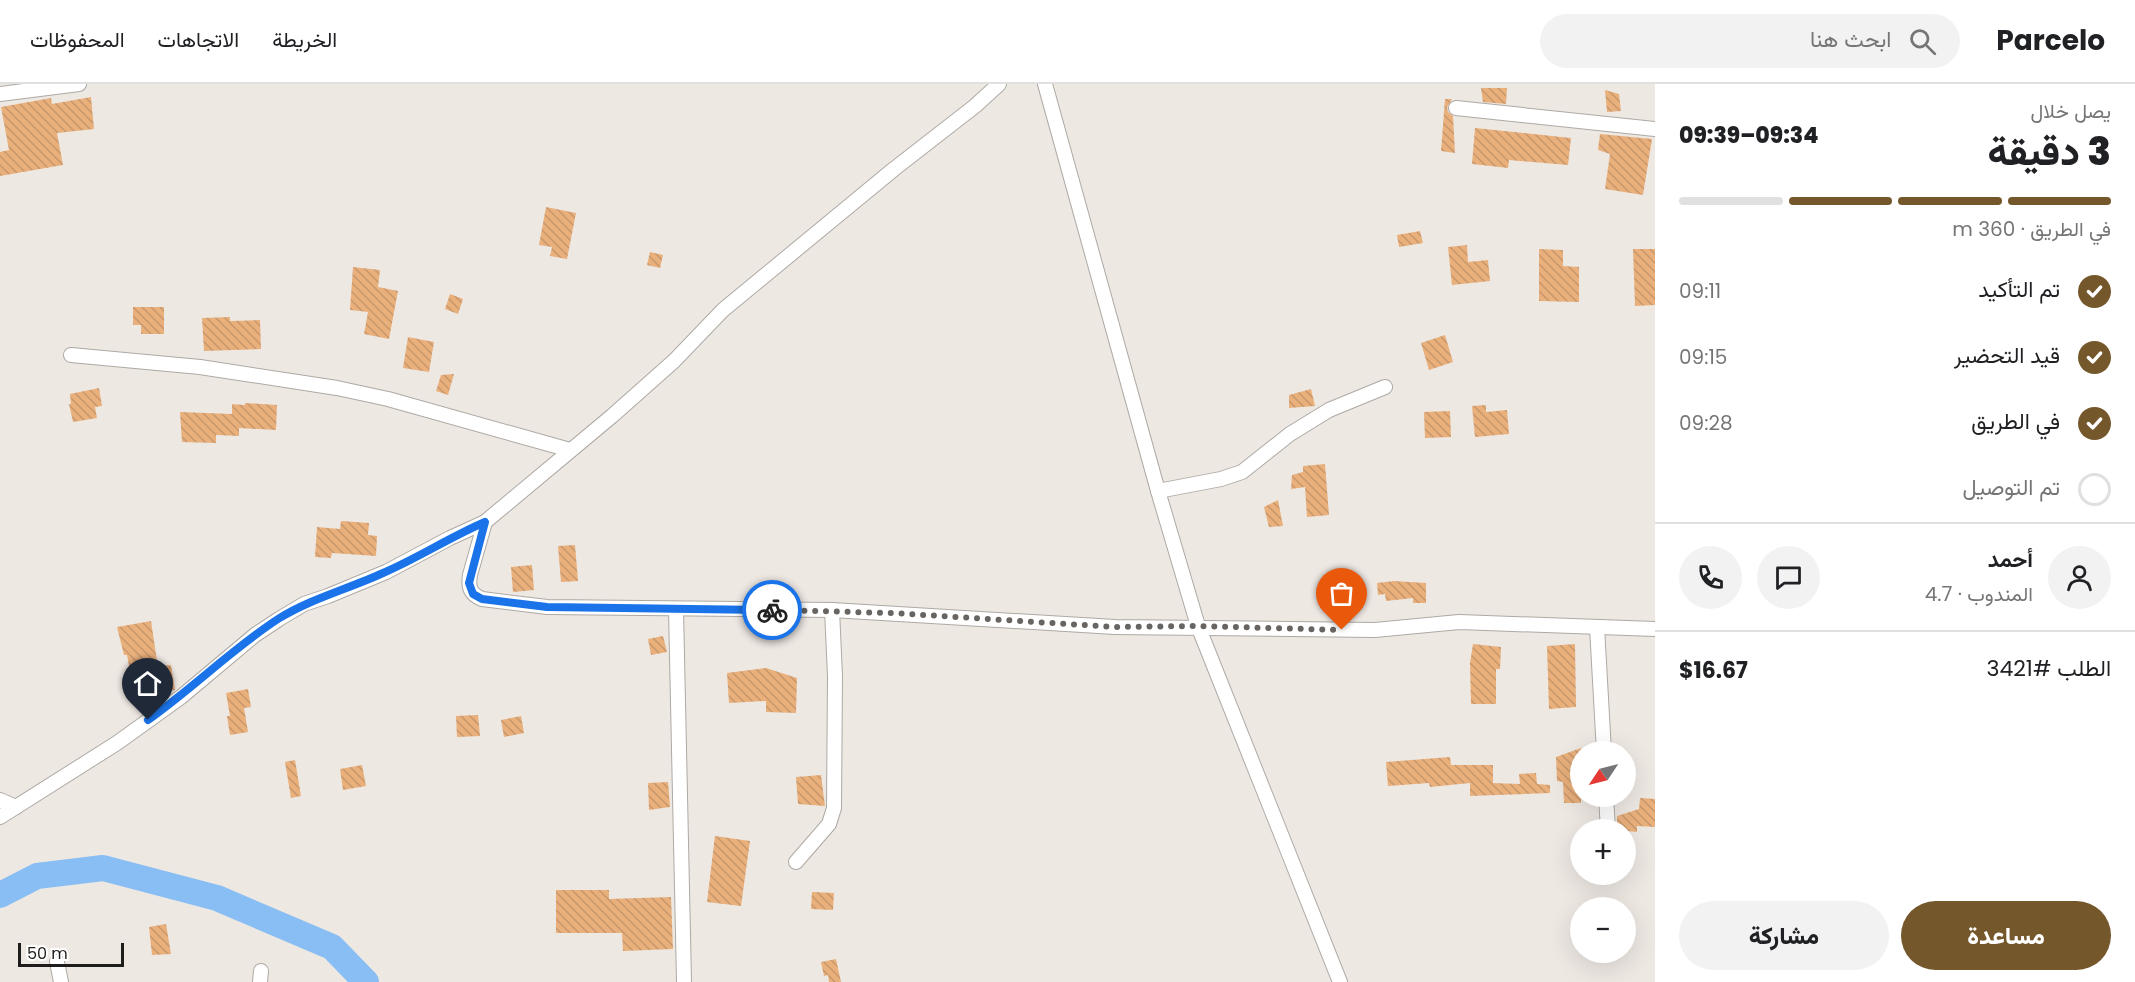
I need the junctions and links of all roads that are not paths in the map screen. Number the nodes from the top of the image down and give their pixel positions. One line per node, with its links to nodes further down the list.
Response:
1 (79, 84): 4 (street)
2 (999, 84): 9 (street)
3 (1046, 84): 10 (street)
4 (0, 94)
5 (1456, 108): 6 (street)
6 (1655, 129)
7 (71, 355): 9 (street)
8 (1385, 387): 10 (street)
9 (570, 450): 11 (street)
10 (1158, 491): 14 (street)
11 (485, 522): 12 (street); 19 (street)
12 (676, 609): 13 (street); 24 (street)
13 (832, 610): 14 (street); 21 (street)
14 (1198, 626): 15 (street); 25 (street)
15 (1597, 627): 16 (street); 17 (street)
16 (1655, 629)
17 (1603, 741)
18 (0, 800): 19 (street)
19 (16, 807): 20 (street)
20 (0, 817)
21 (796, 862)
22 (57, 962): 23 (street)
23 (61, 982)
24 (684, 982)
25 (1340, 982)

